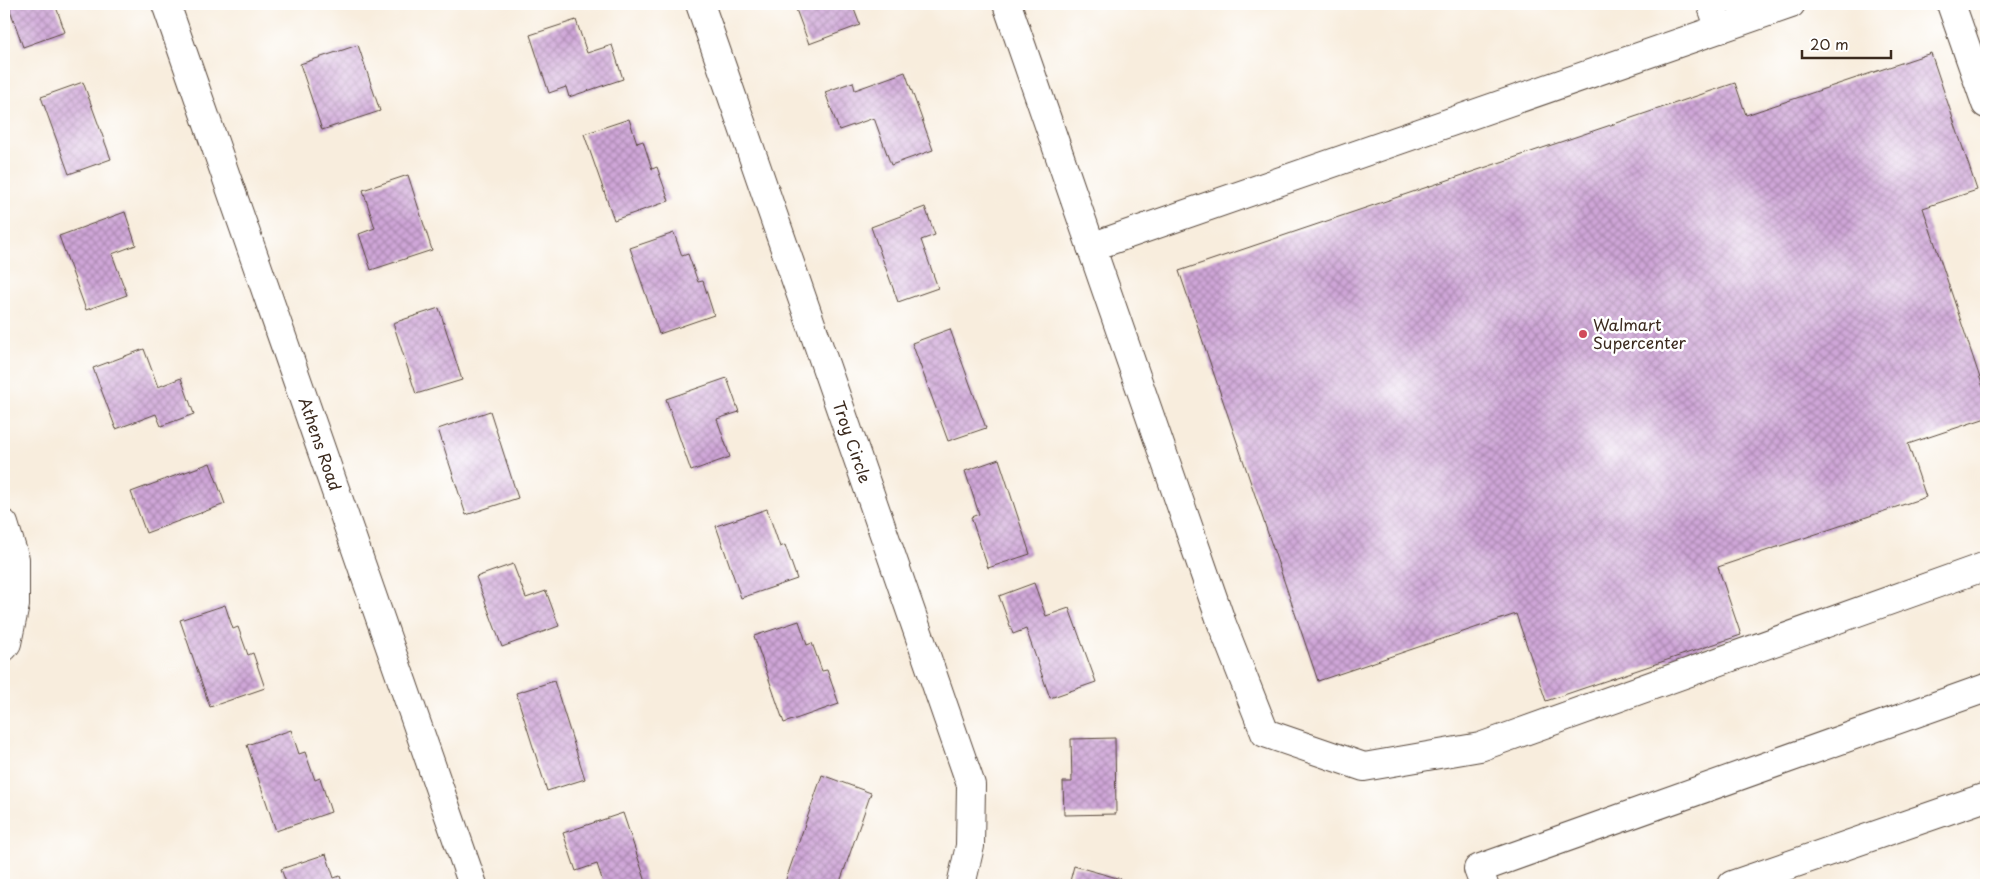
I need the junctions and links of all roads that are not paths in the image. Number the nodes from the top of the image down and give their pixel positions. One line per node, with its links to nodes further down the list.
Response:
1 (166, 4): 14 (street, Athens Road)
2 (700, 4): 15 (street, Troy Circle)
3 (1007, 4): 8 (street)
4 (1791, 4): 6 (street)
5 (1951, 4): 7 (street)
6 (1715, 16): 8 (street)
7 (1986, 104)
8 (1091, 247): 10 (street)
9 (4, 524): 11 (street)
10 (1986, 566)
11 (4, 647)
12 (1986, 688): 16 (street)
13 (1986, 797): 17 (street)
14 (473, 885)
15 (961, 885)
16 (1484, 885)
17 (1732, 885)

